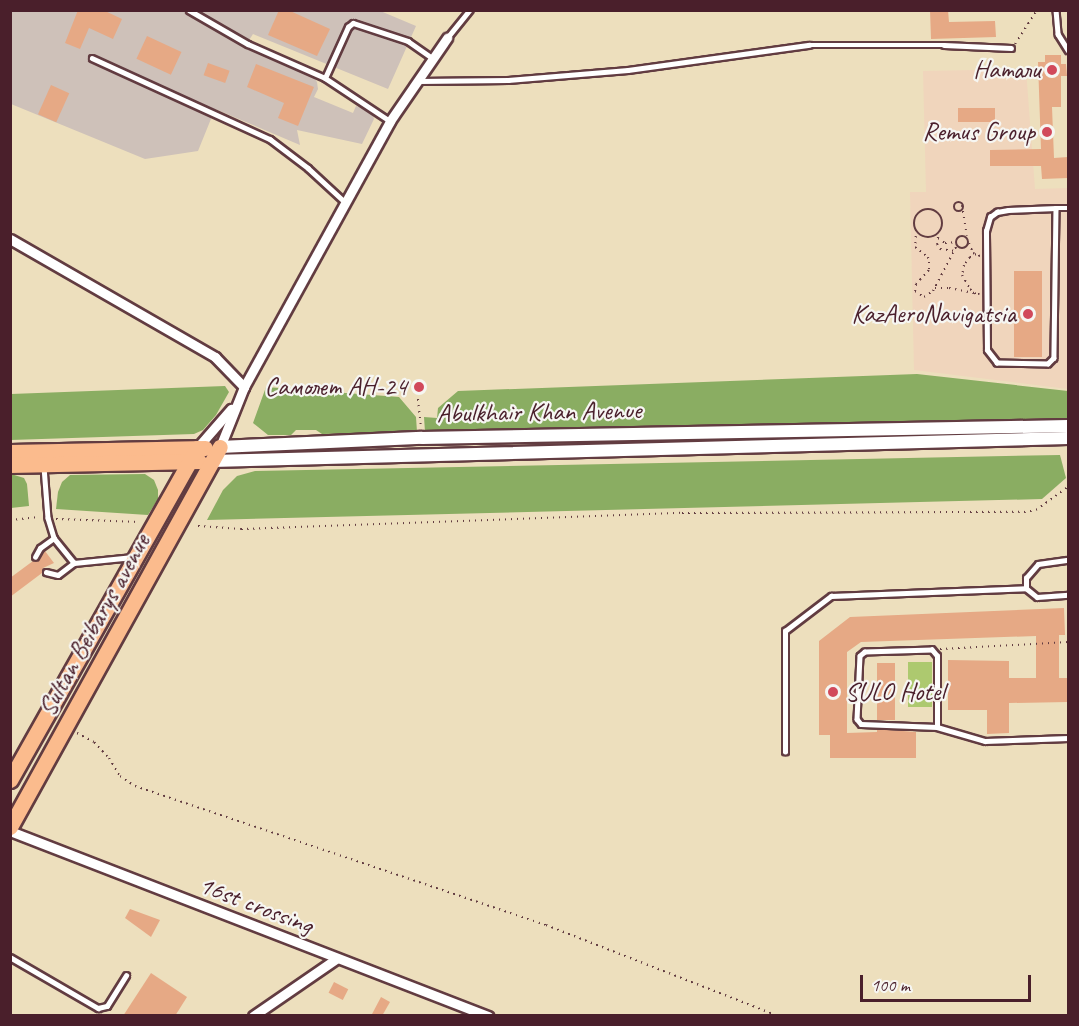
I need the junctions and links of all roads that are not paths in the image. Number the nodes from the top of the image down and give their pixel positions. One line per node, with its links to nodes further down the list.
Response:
1 (189, 10): 9 (lane)
2 (470, 10): 4 (lane)
3 (1056, 10): 6 (lane)
4 (447, 38): 7 (street)
5 (1011, 48): 10 (lane)
6 (1068, 50)
7 (431, 57): 9 (lane); 10 (street)
8 (92, 58): 12 (lane)
9 (325, 78): 11 (lane)
10 (415, 81): 11 (street)
11 (390, 121): 12 (street)
12 (346, 203): 16 (street)
13 (1056, 208): 13 (lane); 14 (lane)
14 (1068, 208)
15 (10, 239): 16 (street)
16 (244, 387): 17 (street)
17 (237, 403): 21 (street); 22 (street)
18 (1068, 426): 21 (street, Abulkhair Khan Avenue)
19 (1068, 438): 21 (street, Abulkhair Khan Avenue)
20 (10, 452): 22 (main road, Abulkhair Khan Avenue)
21 (216, 454): 22 (main road, Abulkhair Khan Avenue); 37 (main road, Sultan Beibarys avenue)
22 (194, 455): 23 (main road, Abulkhair Khan Avenue); 27 (main road, Sultan Beibarys avenue)
23 (44, 464): 24 (main road, Abulkhair Khan Avenue); 25 (lane)
24 (10, 465)
25 (54, 538): 26 (lane); 29 (lane)
26 (35, 557)
27 (137, 557): 29 (lane); 36 (main road, Sultan Beibarys avenue)
28 (1068, 560): 31 (lane)
29 (74, 563): 30 (lane)
30 (46, 572)
31 (1026, 588): 32 (lane); 35 (lane)
32 (1068, 595)
33 (937, 727): 33 (lane); 34 (lane)
34 (1068, 738)
35 (785, 752)
36 (10, 780)
37 (10, 829): 39 (street, 16st crossing)
38 (10, 957): 40 (lane)
39 (336, 959): 41 (street); 42 (street, 16st crossing)
40 (126, 975)
41 (253, 1016)
42 (488, 1016)

